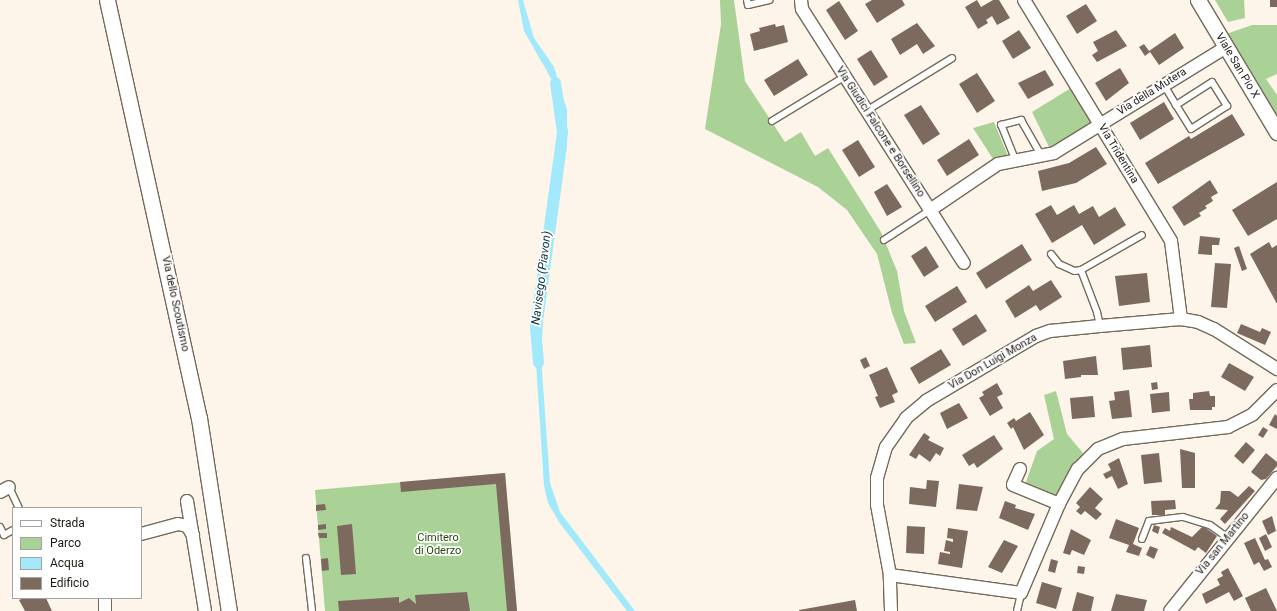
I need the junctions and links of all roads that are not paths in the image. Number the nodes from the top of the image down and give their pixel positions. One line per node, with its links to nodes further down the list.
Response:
1 (107, 0): 46 (street, Via dello Scoutismo)
2 (747, 0): 3 (lane)
3 (769, 0)
4 (801, 0): 9 (street, Via Giudici Falcone e Borsellino)
5 (1024, 0): 14 (street, Via Tridentina)
6 (1198, 0): 7 (street, Viale San Pio X)
7 (1226, 47): 10 (street, Via della Mutera); 15 (street, Viale San Pio X)
8 (952, 58): 12 (lane)
9 (844, 77): 12 (street, Via Giudici Falcone e Borsellino); 13 (lane)
10 (1164, 85): 11 (lane); 14 (street, Via della Mutera)
11 (1176, 105): 11 (lane)
12 (866, 111): 18 (street, Via Giudici Falcone e Borsellino)
13 (772, 121)
14 (1100, 124): 16 (street, Via della Mutera); 24 (street, Via Tridentina)
15 (1277, 132)
16 (1042, 155): 17 (street, Via della Mutera); 17 (lane)
17 (1015, 159): 18 (street, Via della Mutera)
18 (930, 210): 20 (lane); 22 (street, Via Giudici Falcone e Borsellino)
19 (1142, 235): 23 (lane)
20 (884, 240)
21 (1052, 254): 23 (lane)
22 (964, 263)
23 (1081, 270): 25 (lane)
24 (1181, 319): 25 (street, Via Don Luigi Monza); 26 (street, Via Don Luigi Monza)
25 (1100, 326): 41 (street, Via Don Luigi Monza)
26 (1277, 368)
27 (1277, 390): 32 (street)
28 (1020, 469): 32 (street)
29 (1277, 478): 38 (street, Via san Martino)
30 (4, 490): 33 (lane)
31 (187, 501): 37 (street)
32 (1059, 504): 42 (street)
33 (18, 507)
34 (0, 527): 35 (lane)
35 (12, 531)
36 (142, 534): 37 (street)
37 (193, 535): 45 (street)
38 (1228, 538): 39 (lane); 50 (street, Via san Martino)
39 (1142, 539)
40 (306, 558): 47 (lane)
41 (890, 575): 42 (street); 48 (street, Via Don Luigi Monza)
42 (1021, 593): 49 (lane)
43 (105, 599): 44 (street)
44 (105, 611)
45 (205, 611)
46 (229, 611)
47 (312, 611)
48 (891, 611)
49 (1017, 611)
50 (1170, 611)

